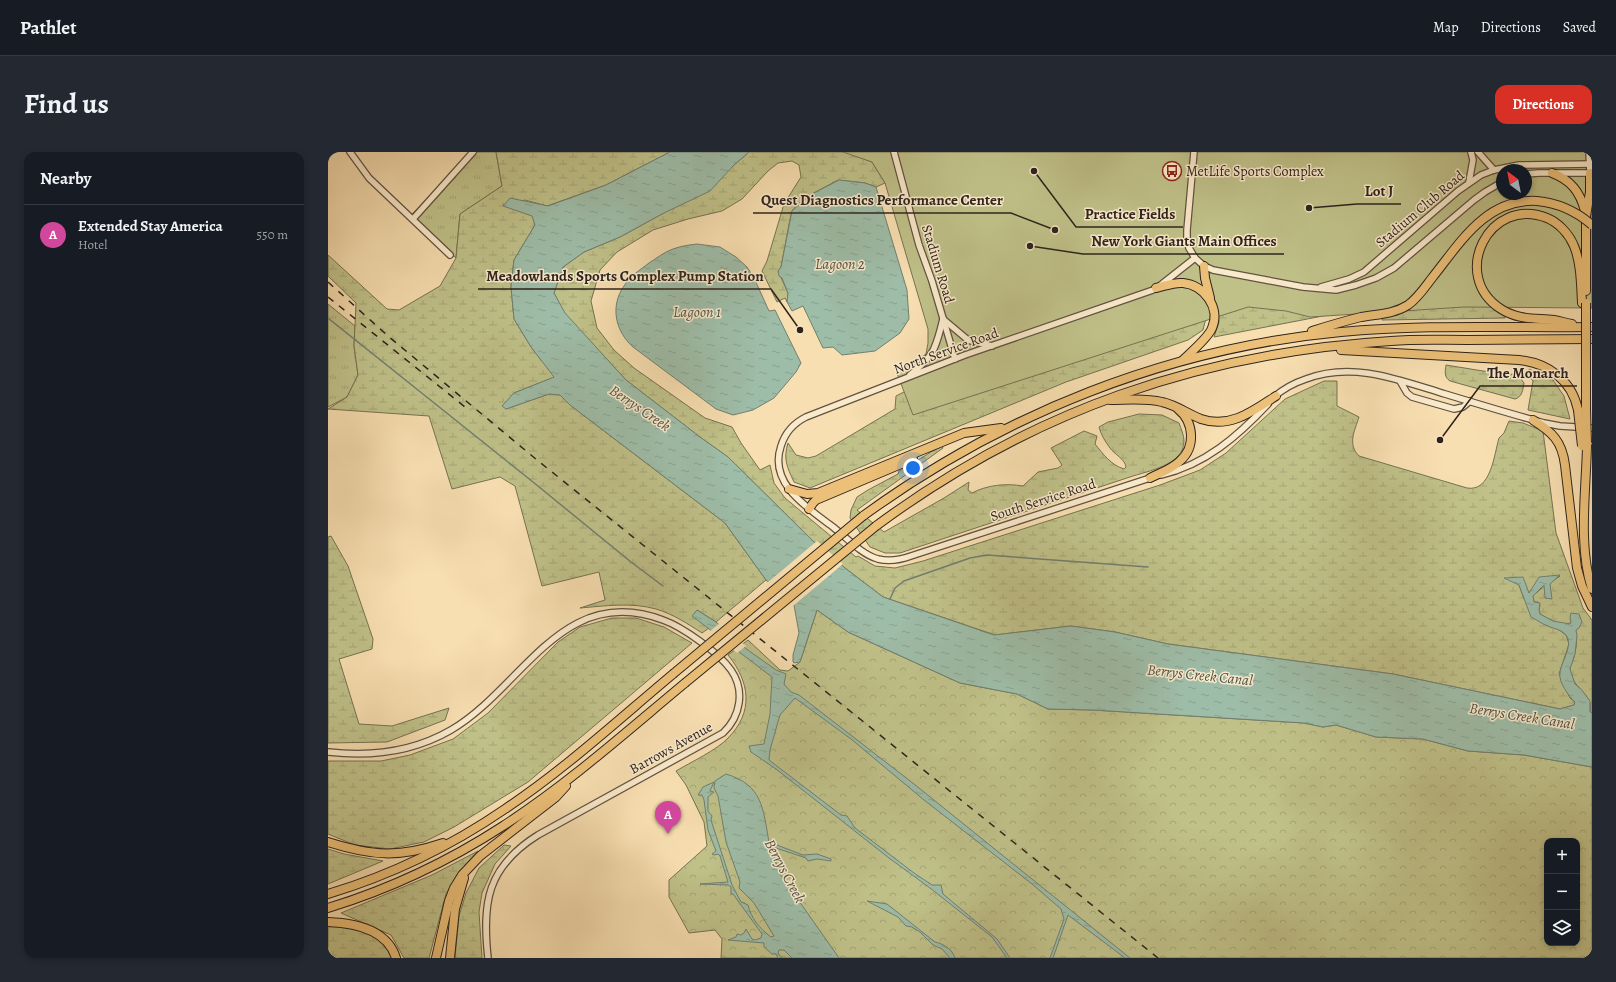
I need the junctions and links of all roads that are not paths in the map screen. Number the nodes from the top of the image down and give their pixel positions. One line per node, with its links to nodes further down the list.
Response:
1 (350, 152): 16 (street)
2 (473, 152): 16 (street)
3 (894, 152): 25 (street, Stadium Road)
4 (1194, 152): 19 (street)
5 (1471, 152): 13 (street)
6 (1478, 152): 9 (street)
7 (1589, 152): 8 (street)
8 (1591, 164): 9 (street, Stadium Club Road); 11 (street)
9 (1494, 170): 13 (street, Stadium Club Road)
10 (1552, 173): 11 (street); 12 (street); 15 (highway)
11 (1591, 173): 15 (highway)
12 (1532, 174)
13 (1469, 182): 22 (street, Stadium Club Road)
14 (1496, 186): 22 (street, Stadium Club Road)
15 (1589, 214): 24 (highway)
16 (413, 220): 18 (street)
17 (1592, 225): 27 (highway, bridge)
18 (450, 255)
19 (1195, 258): 20 (street, Stadium Club Road); 21 (street, North Service Road)
20 (1204, 266): 22 (street, Stadium Club Road); 23 (highway)
21 (1156, 288): 23 (highway); 28 (street, North Service Road)
22 (1317, 288)
23 (1211, 302): 31 (highway)
24 (1584, 303): 26 (highway, bridge); 26 (highway)
25 (943, 318): 28 (street); 30 (street, Stadium Road); 32 (street)
26 (1589, 332): 27 (highway); 29 (highway); 38 (highway, bridge)
27 (1277, 340): 31 (highway)
28 (993, 346): 30 (street, North Service Road)
29 (1318, 348): 35 (highway); 38 (highway)
30 (954, 359): 32 (street, North Service Road)
31 (1183, 360): 40 (highway)
32 (906, 378): 44 (street, North Service Road)
33 (1400, 381): 34 (street, South Service Road); 36 (street, South Service Road); 36 (street)
34 (1276, 396): 37 (highway); 43 (street, South Service Road)
35 (1105, 400): 37 (highway); 49 (highway, bridge)
36 (1470, 402): 39 (street, South Service Road)
37 (1174, 406): 43 (highway)
38 (1582, 410): 46 (highway, bridge)
39 (1533, 420): 41 (street, South Service Road); 47 (highway)
40 (1008, 427): 42 (highway); 50 (highway, bridge)
41 (1592, 428)
42 (941, 442): 44 (highway); 45 (highway)
43 (1150, 478): 45 (street, South Service Road)
44 (789, 489): 45 (street, North Service Road)
45 (810, 509)
46 (1592, 590)
47 (1592, 607)
48 (328, 752): 59 (street, Barrows Avenue)
49 (577, 773): 52 (highway); 54 (highway)
50 (466, 834): 51 (highway); 53 (highway)
51 (330, 842)
52 (475, 860): 57 (highway); 58 (highway)
53 (328, 894)
54 (328, 908)
55 (328, 922): 56 (highway)
56 (396, 958)
57 (436, 958)
58 (450, 958)
59 (488, 958)

